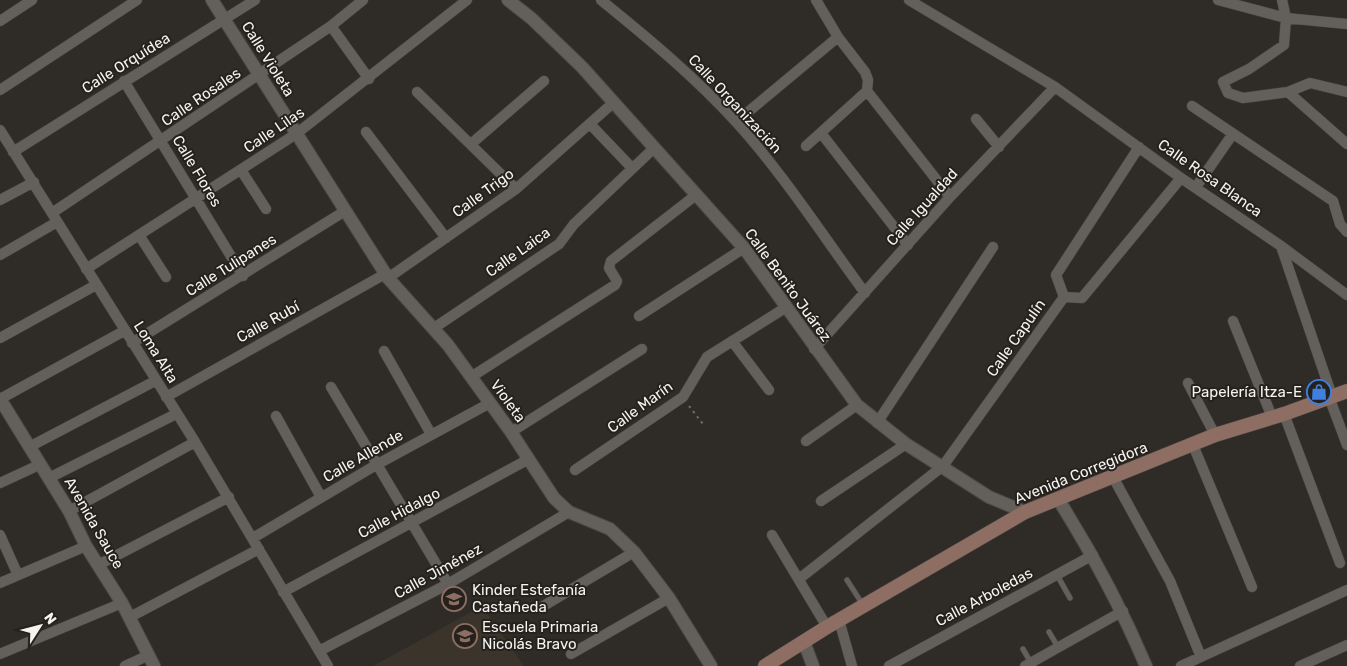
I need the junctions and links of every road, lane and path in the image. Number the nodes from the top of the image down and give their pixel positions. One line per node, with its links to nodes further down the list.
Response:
1 (32, 0): 15 (street)
2 (137, 0): 24 (street)
3 (212, 0): 14 (street, Calle Violeta)
4 (255, 0): 14 (street, Calle Orquídea)
5 (363, 0): 17 (street, Calle Rosales)
6 (468, 0): 20 (street, Calle Lilas)
7 (508, 0): 29 (street, Calle Benito Juárez)
8 (602, 0): 32 (street, Calle Organización)
9 (909, 0): 23 (street, Calle Rosa Blanca)
10 (1218, 0): 13 (street)
11 (1282, 0): 13 (street)
12 (822, 3): 18 (street)
13 (1286, 18): 16 (street); 27 (street)
14 (223, 19): 19 (street, Calle Violeta); 21 (street, Calle Orquídea)
15 (0, 21)
16 (1347, 24)
17 (331, 26): 19 (street, Calle Rosales); 20 (street)
18 (838, 37): 25 (street); 32 (street)
19 (259, 75): 37 (street, Calle Violeta); 39 (street, Calle Rosales)
20 (369, 79): 37 (street, Calle Lilas)
21 (124, 81): 39 (street, Calle Flores); 46 (street, Calle Orquídea)
22 (544, 81): 40 (street)
23 (1055, 87): 43 (street, Calle Igualdad); 44 (street, Calle Rosa Blanca)
24 (0, 90)
25 (867, 91): 36 (street); 54 (street)
26 (417, 92): 40 (street)
27 (1288, 92): 28 (street); 41 (street)
28 (1347, 92)
29 (613, 103): 33 (street, Calle Trigo); 45 (street, Calle Benito Juárez)
30 (1192, 106): 38 (street)
31 (976, 119): 43 (street)
32 (736, 122): 73 (street, Calle Organización)
33 (590, 124): 47 (street); 52 (street, Calle Trigo)
34 (0, 130): 46 (street, Loma Alta)
35 (366, 132): 62 (street)
36 (821, 133): 42 (street); 63 (street)
37 (296, 134): 48 (street, Calle Lilas); 58 (street, Violeta)
38 (1232, 135): 51 (street); 60 (street)
39 (162, 141): 55 (street, Calle Flores); 59 (street, Calle Rosales)
40 (470, 144): 52 (street)
41 (1347, 144)
42 (806, 146)
43 (999, 147): 54 (street, Calle Igualdad)
44 (1139, 147): 49 (street, Calle Rosa Blanca); 75 (street, Calle Capulín)
45 (654, 148): 47 (street, Calle Laica); 53 (street, Calle Benito Juárez)
46 (13, 152): 50 (street, Loma Alta)
47 (632, 168): 79 (street, Calle Laica)
48 (241, 170): 55 (street, Calle Lilas); 57 (street)
49 (1181, 178): 51 (street, Calle Rosa Blanca); 75 (street)
50 (34, 182): 56 (street); 59 (street, Loma Alta)
51 (1196, 187): 64 (street, Calle Rosa Blanca)
52 (516, 189): 62 (street, Calle Trigo)
53 (696, 195): 66 (street, Calle Benito Juárez); 87 (street)
54 (950, 197): 63 (street, Calle Igualdad)
55 (196, 199): 61 (street, Calle Lilas); 69 (street, Calle Flores)
56 (0, 200)
57 (266, 209)
58 (345, 211): 69 (street, Calle Tulipanes); 70 (street, Violeta)
59 (55, 218): 67 (street, Calle Rosales); 68 (street, Loma Alta)
60 (1347, 232)
61 (140, 235): 68 (street, Calle Lilas); 71 (street)
62 (446, 238): 70 (street, Calle Trigo)
63 (908, 245): 73 (street, Calle Igualdad)
64 (1281, 246): 74 (street, Calle Rosa Blanca); 93 (street)
65 (993, 247): 102 (street)
66 (744, 248): 76 (street, Calle Benito Juárez); 77 (street)
67 (0, 255)
68 (86, 269): 72 (street, Loma Alta)
69 (243, 276): 83 (street, Calle Tulipanes)
70 (386, 276): 79 (street, Violeta); 94 (street, Calle Rubí)
71 (166, 277)
72 (96, 285): 80 (street, Loma Alta); 81 (street)
73 (865, 293): 85 (street, Calle Igualdad)
74 (1347, 295)
75 (1064, 297): 116 (street, Calle Capulín)
76 (785, 308): 82 (street, Calle Marín); 85 (street, Calle Benito Juárez)
77 (639, 316)
78 (1233, 321): 101 (street)
79 (434, 328): 87 (street, Violeta)
80 (124, 331): 83 (street, Loma Alta); 96 (street)
81 (0, 338)
82 (732, 341): 91 (street); 95 (street, Calle Marín)
83 (132, 343): 88 (street, Loma Alta)
84 (642, 349): 104 (street)
85 (814, 349): 98 (street, Calle Benito Juárez)
86 (384, 351): 105 (street)
87 (471, 377): 97 (street, Violeta)
88 (155, 381): 94 (street, Loma Alta); 112 (street)
89 (1188, 382): 106 (street)
90 (331, 387): 115 (street)
91 (769, 390)
92 (1347, 391): 93 (main road, Avenida Corregidora)
93 (1330, 396): 101 (main road, Avenida Corregidora); 111 (street)
94 (166, 397): 99 (street, Loma Alta)
95 (683, 397): 103 (path); 117 (street, Calle Marín)
96 (0, 399): 112 (street, Avenida Sauce)
97 (490, 403): 104 (street, Violeta); 105 (street, Calle Allende)
98 (857, 406): 102 (street, Calle Benito Juárez); 107 (street)
99 (176, 414): 108 (street, Loma Alta); 118 (street)
100 (276, 416): 122 (street)
101 (1278, 416): 106 (main road, Avenida Corregidora); 136 (street)
102 (877, 423): 109 (street, Calle Benito Juárez)
103 (703, 424)
104 (511, 432): 113 (street, Violeta)
105 (431, 434): 115 (street, Calle Allende)
106 (1215, 435): 110 (main road, Avenida Corregidora)
107 (806, 441)
108 (195, 442): 121 (street, Loma Alta); 125 (street)
109 (906, 444): 116 (street, Calle Benito Juárez); 124 (street)
110 (1193, 445): 119 (main road, Avenida Corregidora); 144 (street)
111 (1347, 445)
112 (31, 446): 114 (street, Avenida Sauce)
113 (528, 459): 126 (street, Violeta); 128 (street, Calle Hidalgo)
114 (41, 464): 118 (street, Avenida Sauce); 120 (street)
115 (376, 465): 122 (street, Calle Allende); 128 (street)
116 (944, 466): 127 (street, Calle Benito Juárez); 140 (street, Calle Capulín)
117 (575, 470)
118 (49, 478): 125 (street, Avenida Sauce)
119 (1113, 478): 123 (main road, Avenida Corregidora); 163 (street)
120 (0, 483)
121 (229, 497): 131 (street, Loma Alta); 137 (street)
122 (321, 497): 131 (street, Calle Allende)
123 (1058, 499): 127 (main road, Avenida Corregidora); 135 (street)
124 (821, 501)
125 (69, 511): 132 (street, Avenida Sauce)
126 (569, 512): 134 (street, Violeta); 143 (street, Calle Jiménez)
127 (1024, 512): 150 (main road, Avenida Corregidora)
128 (413, 524): 143 (street); 146 (street, Calle Hidalgo)
129 (0, 535): 138 (street)
130 (772, 535): 140 (street)
131 (254, 538): 133 (street, Loma Alta)
132 (86, 546): 137 (street, Avenida Sauce); 138 (street)
133 (259, 549): 146 (street, Loma Alta); 153 (street)
134 (634, 552): 147 (street, Violeta); 151 (street)
135 (1093, 555): 139 (street, Calle Arboledas); 152 (street)
136 (1340, 563)
137 (100, 564): 149 (street, Avenida Sauce)
138 (18, 575): 142 (street)
139 (1057, 575): 148 (lane); 172 (street, Calle Arboledas)
140 (799, 579): 154 (street)
141 (847, 580): 150 (lane)
142 (0, 583)
143 (448, 584): 160 (street, Calle Jiménez)
144 (1252, 587)
145 (1347, 590): 163 (street)
146 (283, 592): 160 (street, Loma Alta)
147 (669, 598): 162 (street); 168 (street, Violeta)
148 (1070, 598)
149 (122, 603): 153 (street, Avenida Sauce); 161 (street)
150 (864, 606): 154 (main road, Avenida Corregidora)
151 (540, 608)
152 (1123, 611): 158 (street); 173 (street)
153 (130, 618): 164 (street, Avenida Sauce)
154 (833, 624): 156 (main road, Avenida Corregidora); 171 (street)
155 (1049, 632): 158 (lane)
156 (804, 642): 169 (main road, Avenida Corregidora); 170 (street)
157 (1347, 645): 175 (street)
158 (1058, 648): 165 (street)
159 (1023, 649): 165 (lane)
160 (319, 651): 167 (street, Loma Alta)
161 (0, 654)
162 (571, 654)
163 (1201, 657): 174 (street)
164 (152, 661): 166 (street)
165 (1028, 664)
166 (126, 666)
167 (328, 666)
168 (711, 666)
169 (765, 666)
170 (813, 666)
171 (852, 666)
172 (888, 666)
173 (1146, 666)
174 (1181, 666)
175 (1300, 666)

